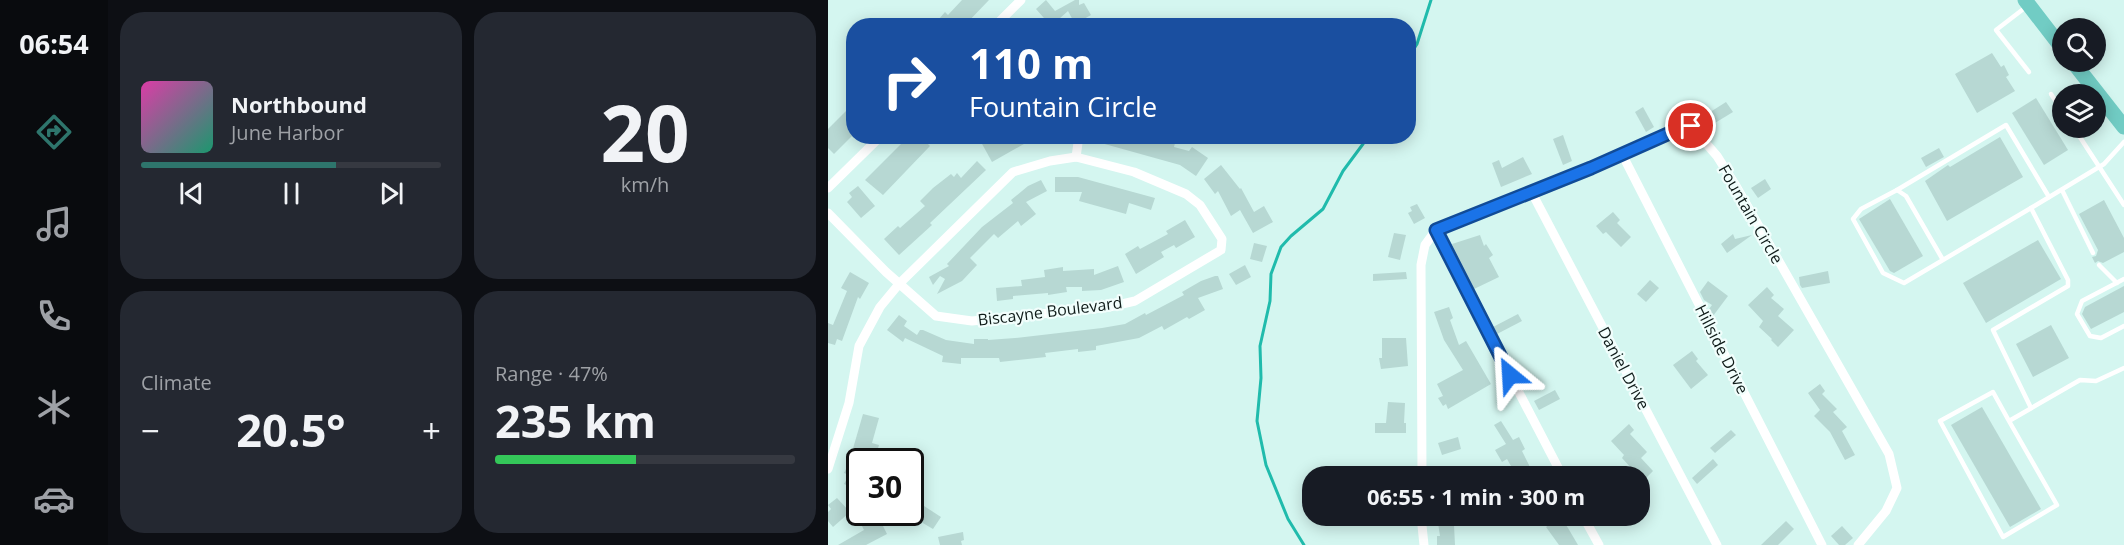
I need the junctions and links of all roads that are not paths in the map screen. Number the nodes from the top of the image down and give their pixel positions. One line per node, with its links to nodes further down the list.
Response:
1 (1021, 0): 3 (street)
2 (2026, 2): 4 (main road); 5 (lane)
3 (1003, 18)
4 (2052, 35)
5 (2029, 72)
6 (2081, 72): 7 (main road)
7 (2124, 127)
8 (2081, 138): 14 (lane)
9 (2124, 142): 14 (lane)
10 (873, 144): 15 (street)
11 (1078, 144): 13 (street)
12 (1622, 154): 18 (street, Fountain Circle); 42 (street, Hillside Drive); 43 (street, Fountain Circle)
13 (1076, 157): 29 (street, Biscayne Boulevard); 29 (street, Biscayne Boulevard)
14 (2100, 166): 17 (lane); 20 (lane)
15 (828, 188)
16 (1897, 190): 19 (lane); 25 (lane); 25 (lane)
17 (2062, 190): 19 (lane); 24 (lane)
18 (1531, 191): 23 (street, Fountain Circle); 41 (street, Daniel Drive)
19 (2049, 197): 21 (lane)
20 (2124, 205)
21 (2031, 208): 25 (lane); 32 (lane)
22 (828, 213): 29 (street, Biscayne Boulevard)
23 (1435, 231): 34 (street); 35 (street)
24 (2093, 253)
25 (1943, 260)
26 (2099, 265): 28 (lane)
27 (2124, 279): 28 (lane)
28 (2116, 283): 30 (lane)
29 (899, 284): 36 (street)
30 (2124, 326)
31 (2124, 368): 32 (lane)
32 (2031, 408): 33 (lane)
33 (2009, 421): 33 (lane)
34 (1422, 466)
35 (1557, 466)
36 (828, 469)
37 (1422, 526): 39 (street)
38 (1589, 526): 40 (street)
39 (1424, 545)
40 (1599, 545)
41 (1717, 545)
42 (1822, 545)
43 (1858, 545)

